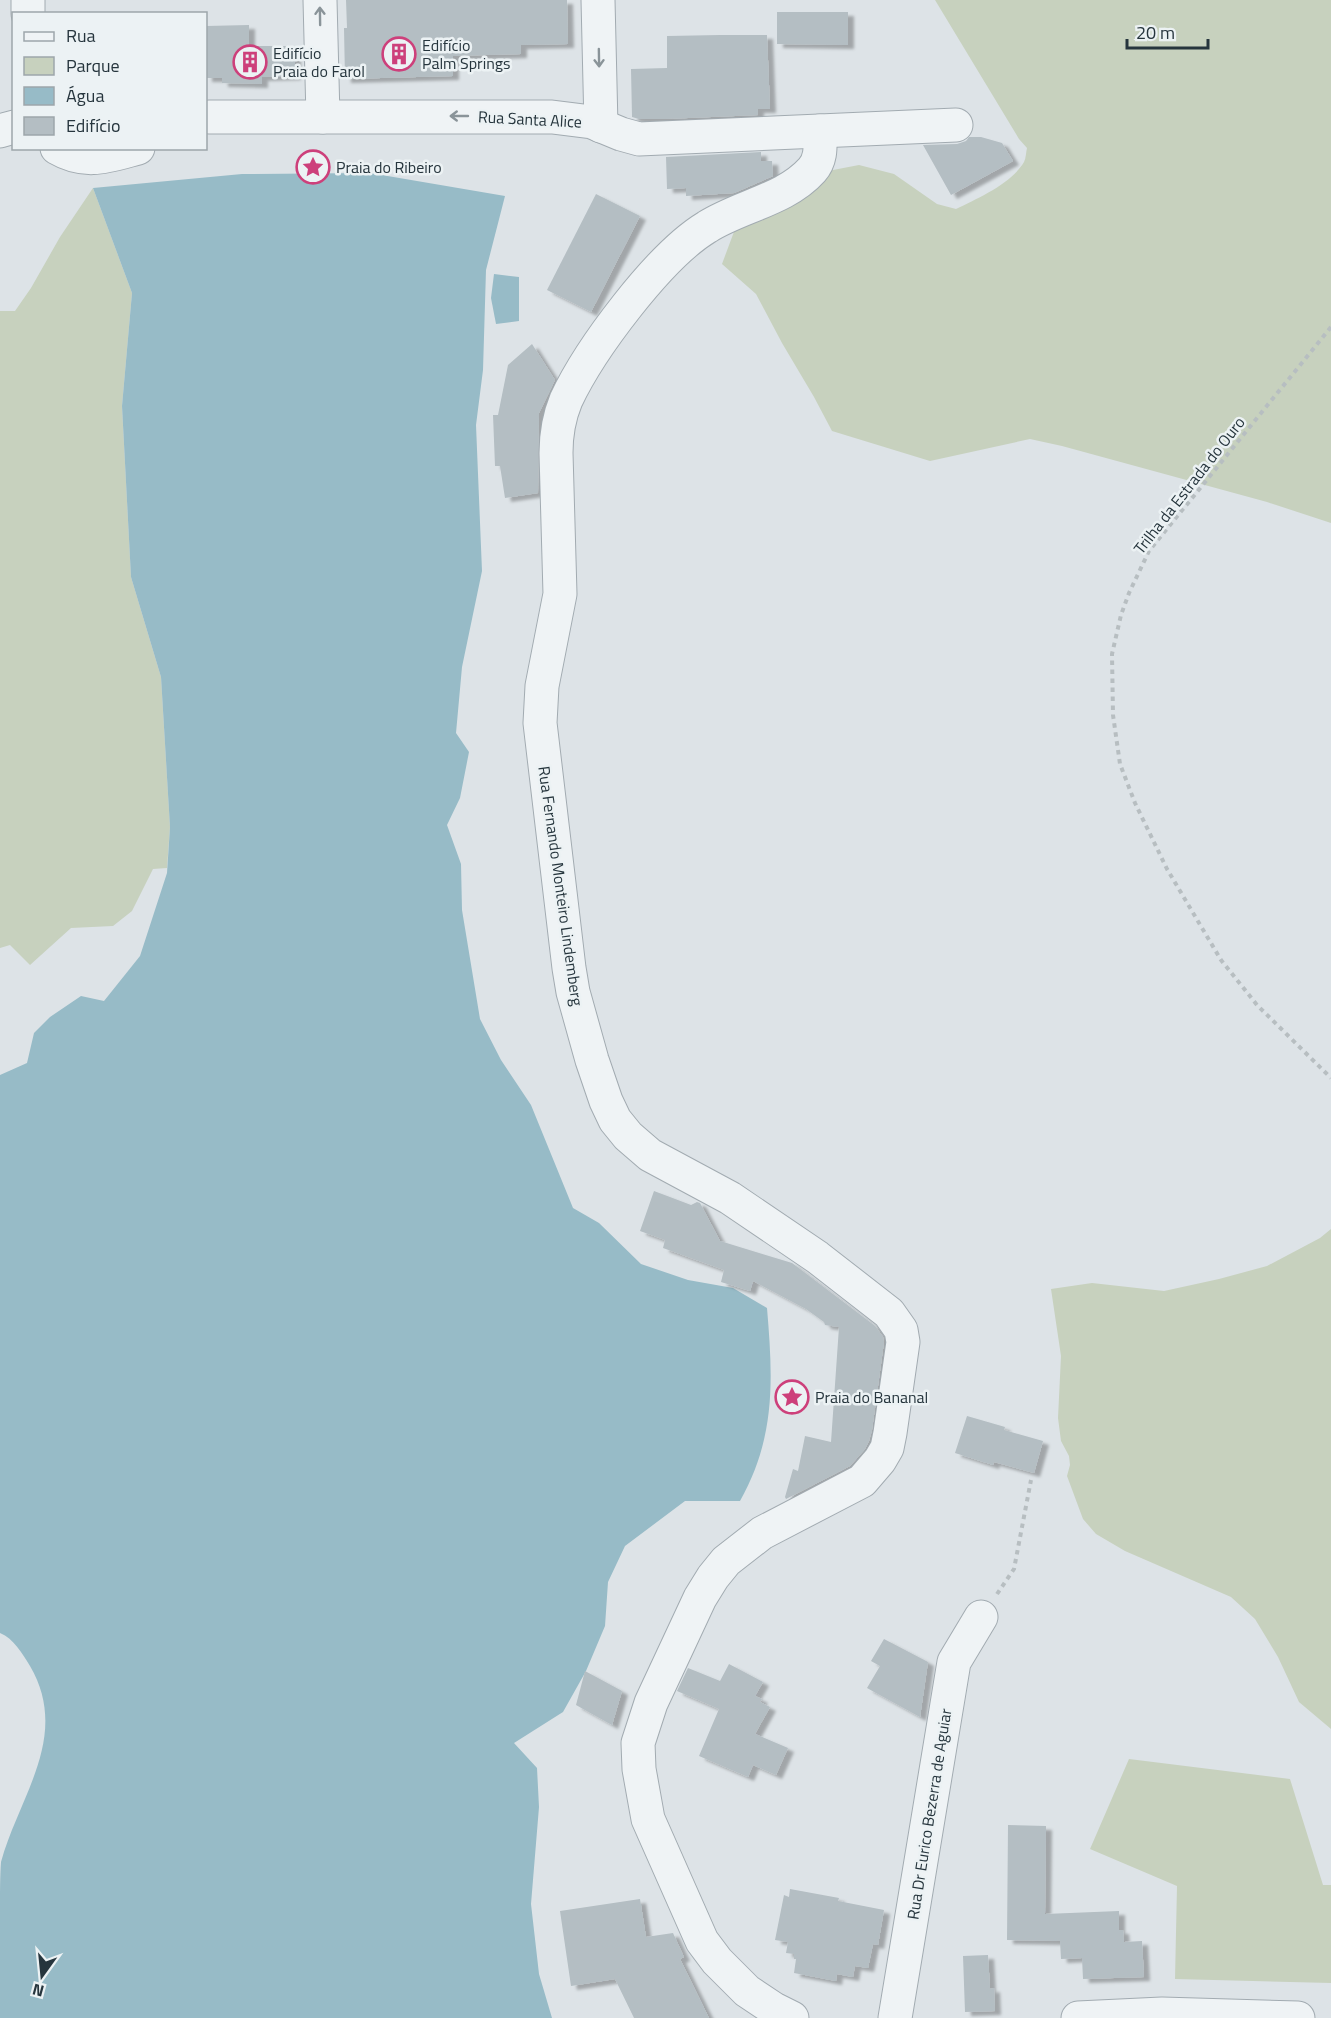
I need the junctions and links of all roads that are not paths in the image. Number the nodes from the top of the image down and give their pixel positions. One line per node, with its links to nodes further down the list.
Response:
1 (320, 0): 4 (street, one-way to 1)
2 (598, 0): 5 (street, one-way to 5)
3 (209, 117): 4 (street, Rua Santa Alice)
4 (323, 117): 5 (street, Rua Santa Alice, one-way to 4)
5 (601, 126): 7 (street, Rua Santa Alice)
6 (956, 126): 7 (street, Rua Santa Alice)
7 (820, 131): 11 (street, Rua Fernando Monteiro Lindemberg)
8 (60, 150): 9 (street)
9 (130, 150)
10 (981, 1617): 12 (street, Rua Dr Eurico Bezerra de Aguiar)
11 (792, 2018)
12 (895, 2018)
13 (1078, 2018): 14 (street)
14 (1298, 2018)

